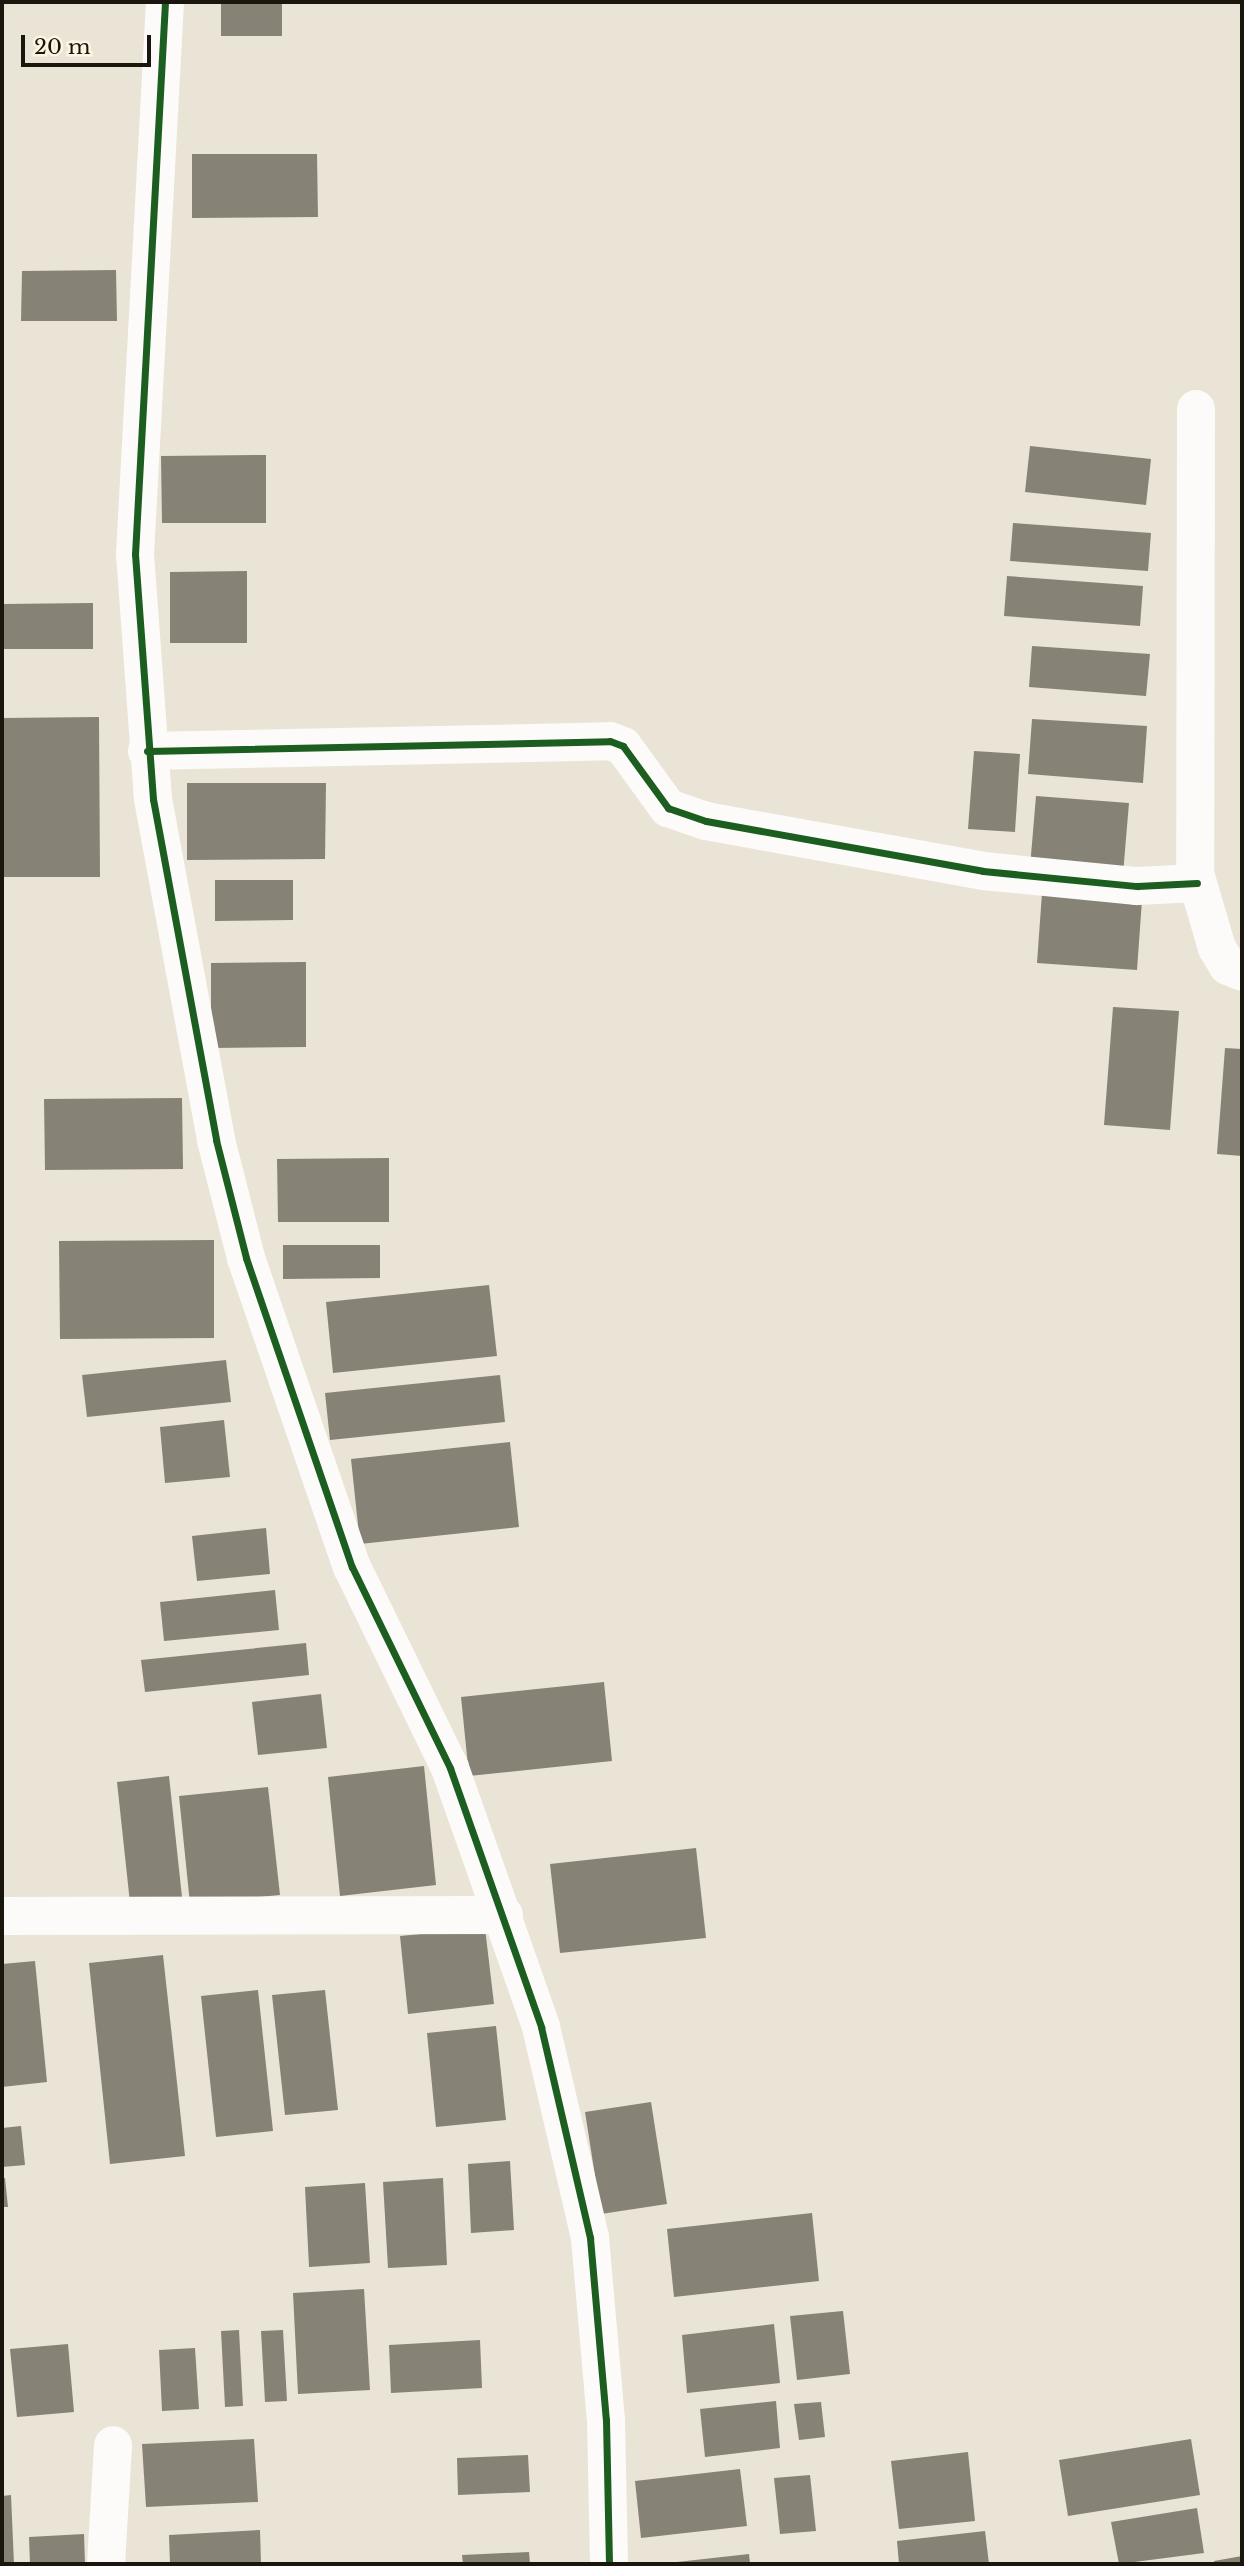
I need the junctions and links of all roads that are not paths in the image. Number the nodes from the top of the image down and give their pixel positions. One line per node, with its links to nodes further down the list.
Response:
1 (165, 2): 3 (street)
2 (1196, 409): 4 (street)
3 (147, 751): 4 (street); 6 (street)
4 (1197, 883): 5 (street)
5 (1242, 972)
6 (504, 1915): 7 (street); 10 (street)
7 (2, 1916)
8 (113, 2445): 9 (street)
9 (106, 2564)
10 (610, 2564)

